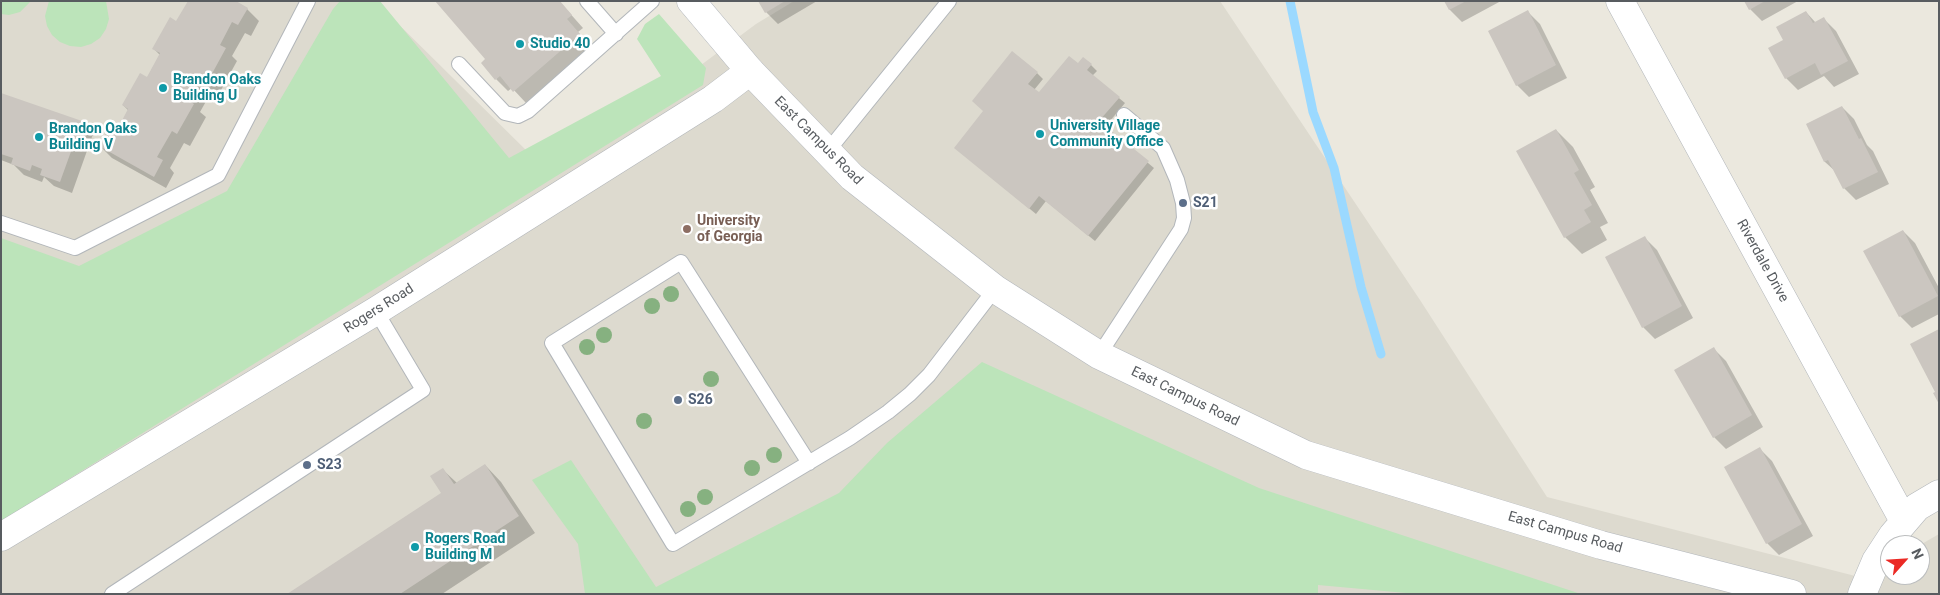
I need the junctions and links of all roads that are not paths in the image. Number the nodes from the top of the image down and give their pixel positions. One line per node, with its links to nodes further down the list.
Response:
1 (308, 1): 12 (lane)
2 (587, 1): 7 (lane)
3 (652, 1): 7 (lane)
4 (691, 1): 9 (street, East Campus Road)
5 (949, 1): 11 (lane)
6 (1620, 1): 18 (street, Riverdale Drive)
7 (616, 34): 8 (lane)
8 (459, 64)
9 (750, 71): 11 (street, East Campus Road); 14 (street, Rogers Road)
10 (1124, 116): 15 (lane)
11 (828, 152): 13 (street, East Campus Road)
12 (1, 223)
13 (995, 289): 15 (street, East Campus Road); 16 (lane)
14 (376, 311): 19 (street, Rogers Road); 20 (lane)
15 (1099, 355): 21 (street, East Campus Road)
16 (809, 463): 16 (lane)
17 (1939, 494): 18 (street)
18 (1904, 521): 22 (street)
19 (1, 536)
20 (112, 594)
21 (1792, 594)
22 (1862, 594)

